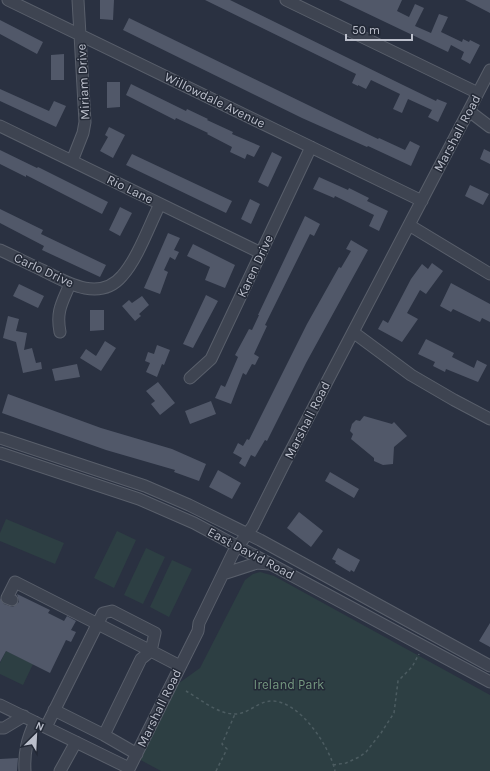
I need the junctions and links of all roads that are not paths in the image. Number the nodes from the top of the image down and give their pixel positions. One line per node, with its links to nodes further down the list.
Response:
1 (8, 0): 4 (street, Willowdale Avenue)
2 (78, 0): 4 (street, Miriam Drive)
3 (286, 0): 6 (street)
4 (80, 35): 10 (street, Willowdale Avenue); 11 (street, Miriam Drive)
5 (490, 70): 6 (street, Marshall Road)
6 (478, 93): 7 (street, Marshall Road)
7 (469, 111): 9 (street); 12 (street, Marshall Road)
8 (0, 126): 11 (street, Rio Lane)
9 (490, 127)
10 (311, 147): 12 (street, Willowdale Avenue); 16 (street, Karen Drive)
11 (72, 161): 13 (street, Rio Lane)
12 (422, 200): 14 (street, Marshall Road)
13 (160, 204): 16 (street, Rio Lane); 18 (street, Carlo Drive)
14 (409, 226): 17 (street); 20 (street, Marshall Road)
15 (0, 250): 18 (street, Carlo Drive)
16 (261, 253): 21 (street, Karen Drive)
17 (490, 274)
18 (70, 284): 19 (street)
19 (60, 332)
20 (353, 332): 22 (street); 25 (street, Marshall Road)
21 (190, 378)
22 (490, 419)
23 (0, 438): 25 (street, East David Road)
24 (0, 453): 26 (street, East David Road)
25 (248, 534): 26 (street, Marshall Road); 33 (street, East David Road)
26 (239, 546): 27 (street, East David Road); 28 (street, Marshall Road)
27 (274, 565): 28 (street); 34 (street, East David Road)
28 (223, 574): 32 (street, Marshall Road)
29 (12, 600): 30 (street)
30 (97, 624): 31 (street); 31 (street); 36 (street)
31 (151, 651): 32 (street); 41 (street)
32 (180, 666): 43 (street, Marshall Road)
33 (490, 666)
34 (490, 682)
35 (0, 705): 37 (street)
36 (54, 710): 39 (street); 41 (street)
37 (24, 716): 38 (street); 40 (street)
38 (35, 722): 39 (street); 45 (street)
39 (46, 727): 42 (street)
40 (0, 728)
41 (104, 735): 43 (street)
42 (76, 742): 44 (street); 46 (street)
43 (137, 754): 44 (street, Marshall Road)
44 (129, 770)
45 (25, 771)
46 (60, 771)

